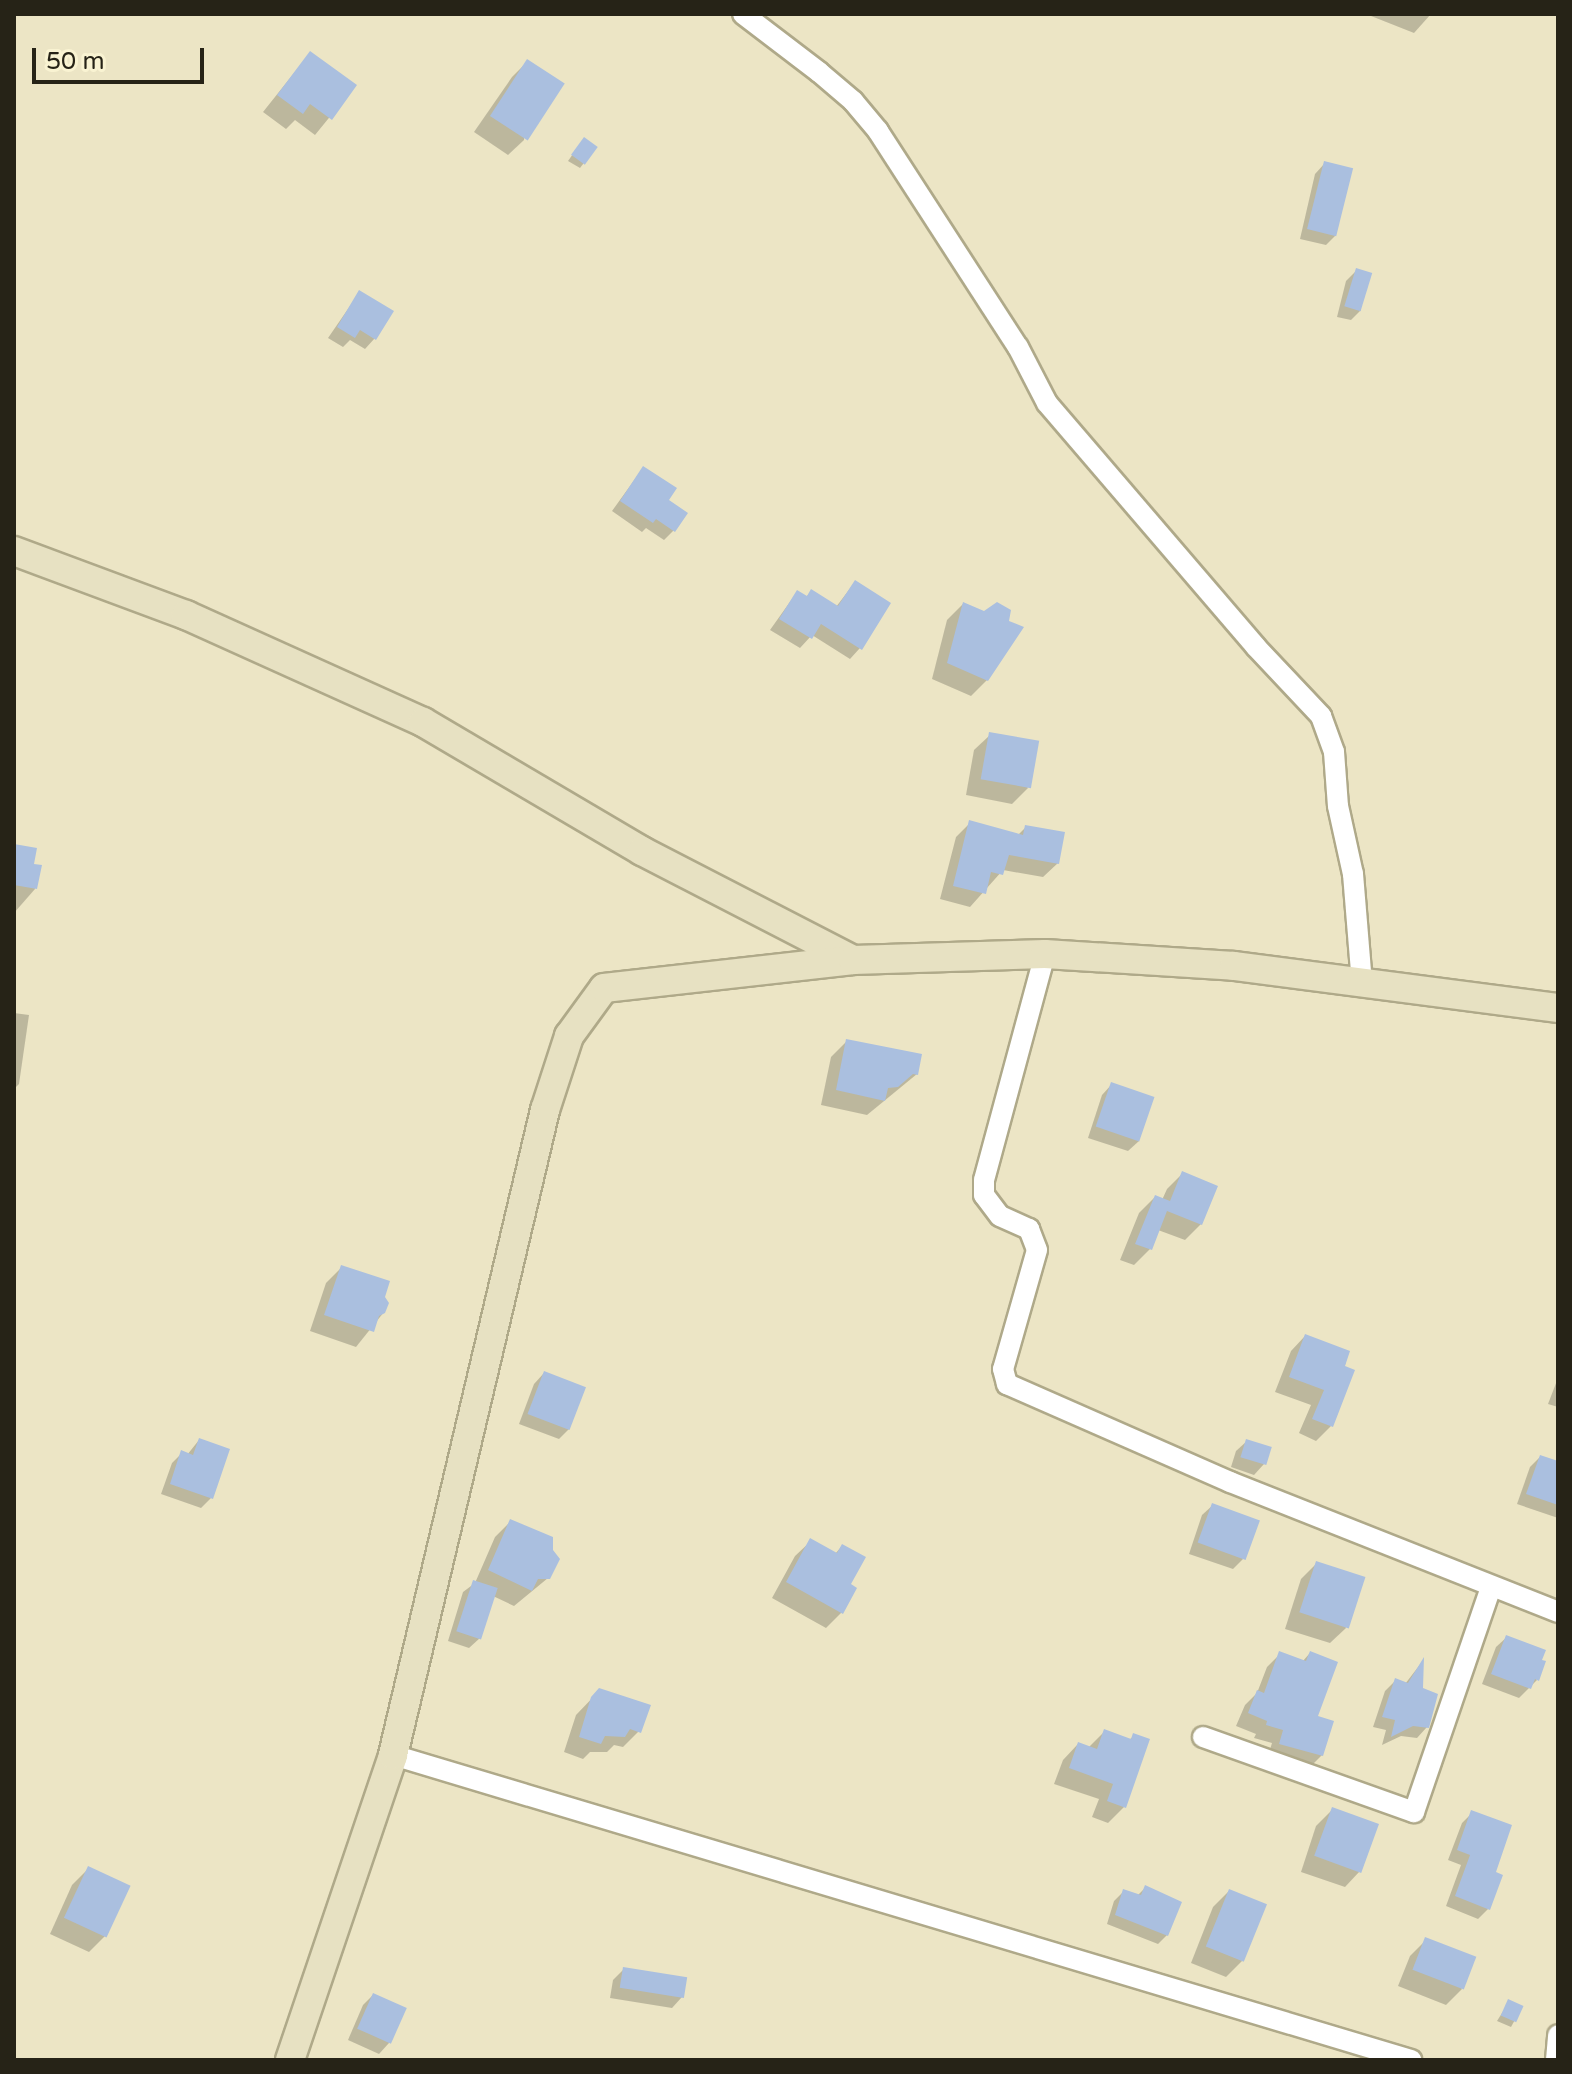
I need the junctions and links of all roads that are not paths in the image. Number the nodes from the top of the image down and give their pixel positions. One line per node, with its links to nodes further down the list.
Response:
1 (743, 14): 5 (street)
2 (14, 551): 4 (street)
3 (1045, 954): 4 (street); 5 (street); 7 (street)
4 (853, 960): 10 (street)
5 (1362, 983): 6 (street)
6 (1558, 1008)
7 (1491, 1587): 8 (street); 9 (street)
8 (1558, 1612)
9 (1203, 1737)
10 (393, 1755): 12 (street); 13 (street)
11 (1558, 2035): 14 (street)
12 (290, 2060)
13 (1411, 2060)
14 (1556, 2060)

